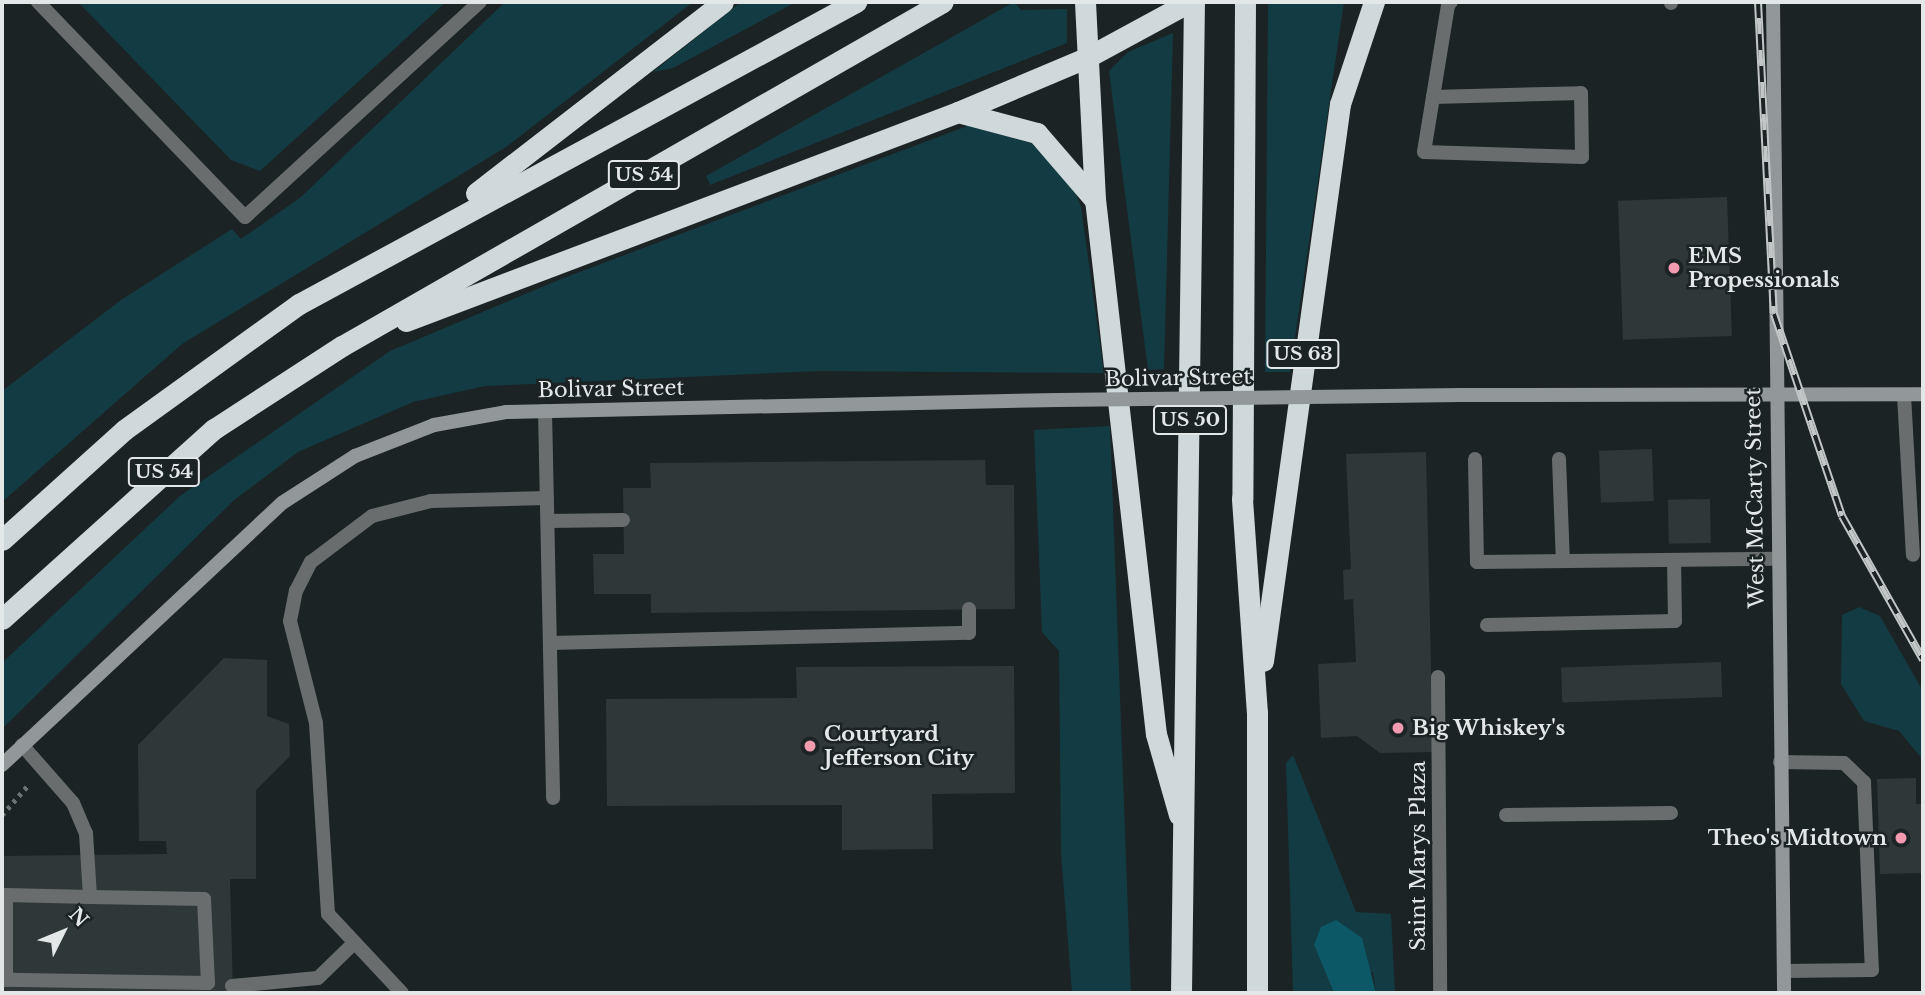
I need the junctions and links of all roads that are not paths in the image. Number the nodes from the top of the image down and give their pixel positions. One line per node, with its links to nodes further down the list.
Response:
1 (38, 2): 2 (lane)
2 (480, 2)
3 (723, 2): 16 (highway)
4 (856, 2): 16 (highway, US 54)
5 (943, 2): 17 (highway, US 54)
6 (1085, 2): 12 (highway)
7 (1245, 2): 37 (highway, US 50)
8 (1374, 2): 37 (highway, US 63)
9 (1451, 2): 13 (lane)
10 (1773, 2): 18 (street, West McCarty Street)
11 (1186, 4): 12 (highway); 44 (highway, US 50)
12 (1086, 58): 14 (highway); 15 (highway)
13 (1433, 97): 13 (lane)
14 (958, 112): 15 (highway); 17 (highway)
15 (1095, 199): 44 (highway)
16 (427, 230): 27 (highway, US 54)
17 (342, 346): 33 (highway, US 54)
18 (1774, 394): 19 (street, Bolivar Street); 21 (street, Bolivar Street, bridge); 29 (street, West McCarty Street)
19 (1904, 394): 20 (street, Bolivar Street); 28 (lane)
20 (1923, 394)
21 (545, 411): 24 (lane); 38 (street, Bolivar Street)
22 (1559, 458): 30 (lane)
23 (1475, 459): 30 (lane)
24 (547, 498): 26 (lane); 47 (lane)
25 (623, 520): 26 (lane)
26 (548, 521): 35 (lane)
27 (2, 540)
28 (1913, 555)
29 (1777, 559): 31 (lane); 39 (street, West McCarty Street)
30 (1563, 561): 31 (lane)
31 (1674, 561): 34 (lane)
32 (969, 609): 35 (lane)
33 (2, 619)
34 (1487, 625)
35 (551, 643): 41 (lane)
36 (1438, 677): 53 (lane, Saint Marys Plaza)
37 (1257, 712): 52 (highway, US 50)
38 (22, 745): 40 (street, Bolivar Street); 46 (lane)
39 (1780, 762): 48 (street, West McCarty Street); 48 (lane)
40 (2, 765)
41 (554, 798)
42 (1671, 813): 43 (lane)
43 (1506, 815)
44 (1185, 838): 51 (highway, US 50)
45 (4, 895): 46 (lane); 46 (lane)
46 (90, 897)
47 (352, 945): 49 (lane); 50 (lane)
48 (1784, 971): 54 (street, West McCarty Street)
49 (232, 986)
50 (402, 993)
51 (1181, 993)
52 (1257, 993)
53 (1440, 993)
54 (1784, 993)

